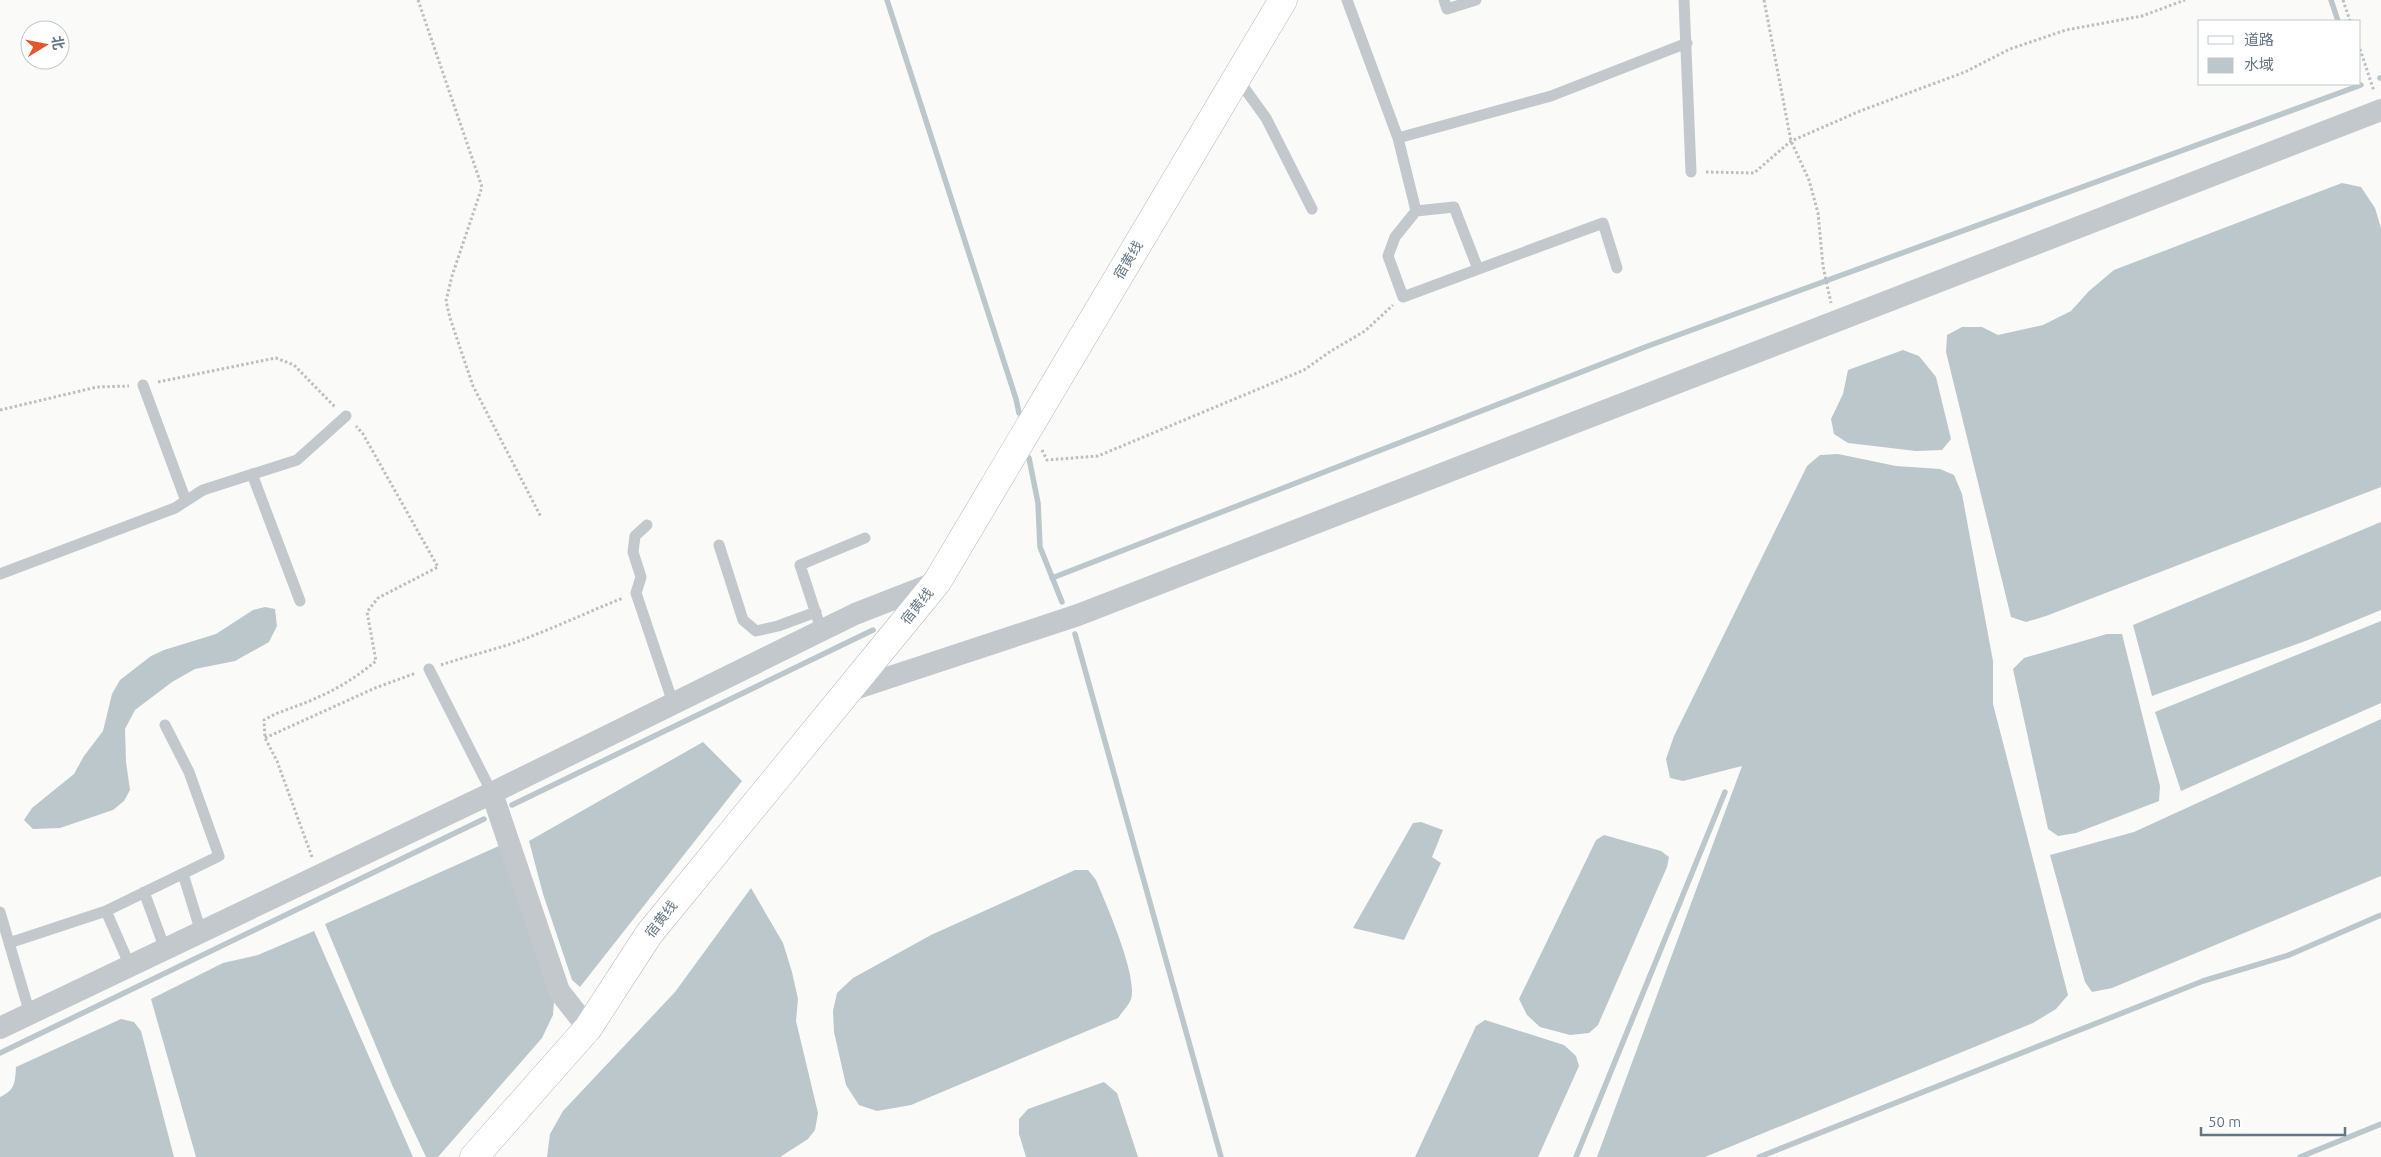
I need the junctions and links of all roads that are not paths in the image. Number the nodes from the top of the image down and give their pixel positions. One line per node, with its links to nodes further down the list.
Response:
1 (1283, 0): 7 (main road, 宿黄线)
2 (1347, 0): 9 (lane)
3 (1444, 0): 4 (lane)
4 (1476, 0)
5 (1684, 0): 6 (lane)
6 (1686, 43): 9 (lane); 10 (lane)
7 (1236, 78): 11 (lane); 23 (main road, 宿黄线)
8 (2381, 110): 27 (street)
9 (1398, 138): 12 (lane)
10 (1691, 172)
11 (1312, 209)
12 (1416, 211): 14 (lane); 14 (lane)
13 (1616, 268): 14 (lane)
14 (1478, 269)
15 (143, 385): 18 (lane)
16 (346, 416): 17 (lane)
17 (252, 474): 18 (lane); 24 (lane)
18 (186, 501): 22 (lane)
19 (647, 525): 28 (lane)
20 (865, 538): 25 (lane)
21 (719, 545): 25 (lane)
22 (0, 574)
23 (938, 582): 25 (street); 27 (main road, 宿黄线)
24 (300, 600)
25 (818, 622): 28 (street)
26 (429, 669): 30 (lane)
27 (848, 691): 41 (main road, 宿黄线)
28 (673, 704): 30 (street)
29 (165, 725): 31 (lane)
30 (492, 793): 35 (street); 41 (street)
31 (183, 874): 32 (lane); 35 (lane)
32 (144, 892): 33 (lane); 37 (lane)
33 (106, 911): 36 (lane); 38 (lane)
34 (0, 912): 36 (lane)
35 (201, 932): 37 (street)
36 (9, 943): 39 (lane)
37 (165, 949): 38 (street)
38 (130, 966): 39 (street)
39 (30, 1014): 40 (street)
40 (0, 1028)
41 (588, 1028): 42 (main road, 宿黄线)
42 (474, 1157)

